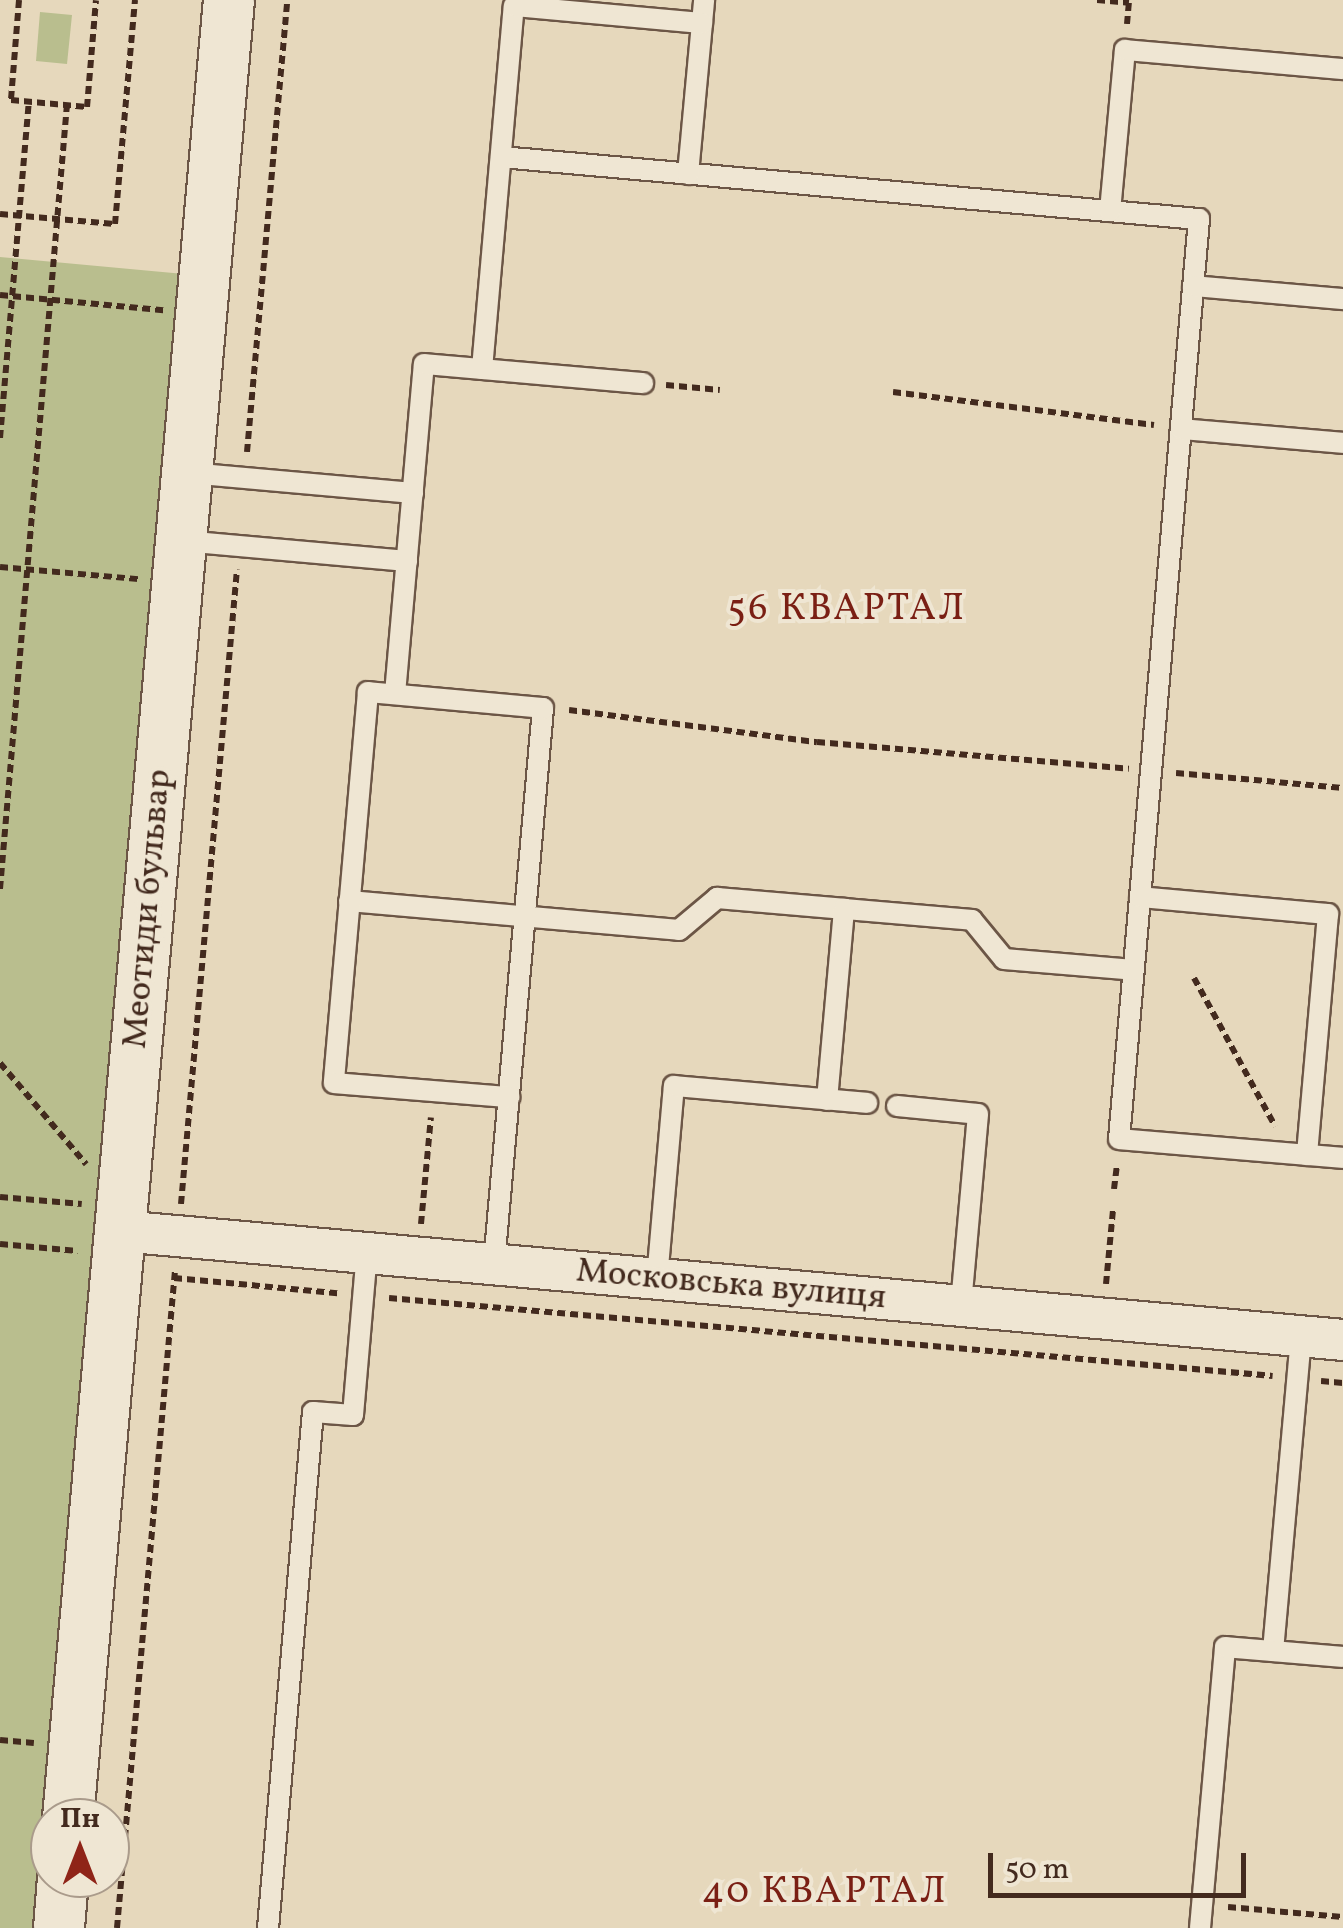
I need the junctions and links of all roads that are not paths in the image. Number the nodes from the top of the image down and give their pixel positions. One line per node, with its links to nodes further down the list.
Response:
1 (229, 0): 14 (street, Меотиди бульвар)
2 (704, 0): 3 (lane)
3 (702, 23): 5 (lane); 6 (lane)
4 (1343, 69): 7 (lane)
5 (501, 158): 6 (lane); 10 (lane)
6 (688, 174): 7 (lane)
7 (1110, 211): 8 (lane)
8 (1193, 286): 9 (lane); 12 (lane)
9 (1343, 299)
10 (482, 369): 11 (lane); 15 (lane)
11 (644, 383)
12 (1181, 429): 13 (lane); 19 (lane)
13 (1343, 443)
14 (187, 473): 15 (lane); 17 (street, Меотиди бульвар)
15 (413, 493): 16 (lane)
16 (407, 560): 17 (lane); 18 (lane)
17 (179, 562): 30 (street, Меотиди бульвар)
18 (395, 694): 20 (lane); 22 (lane)
19 (1140, 897): 23 (lane); 28 (lane)
20 (350, 900): 22 (lane); 24 (lane)
21 (844, 908): 22 (lane); 23 (lane); 25 (lane)
22 (525, 916): 24 (lane)
23 (1134, 970): 28 (lane)
24 (509, 1098): 32 (lane)
25 (827, 1100): 26 (lane); 33 (lane)
26 (867, 1103)
27 (898, 1106): 34 (lane)
28 (1299, 1154): 29 (lane)
29 (1343, 1158)
30 (121, 1219): 31 (street, Московська вулиця); 39 (street, Меотиди бульвар)
31 (367, 1253): 32 (street, Московська вулиця); 42 (lane)
32 (494, 1264): 33 (street, Московська вулиця)
33 (657, 1279): 34 (street, Московська вулиця)
34 (961, 1306): 35 (street, Московська вулиця)
35 (1301, 1336): 36 (street, Московська вулиця); 37 (lane)
36 (1343, 1340)
37 (1274, 1650): 38 (lane); 43 (lane)
38 (1343, 1656)
39 (70, 1798)
40 (61, 1898): 41 (street)
41 (59, 1928)
42 (268, 1928)
43 (1200, 1928)

